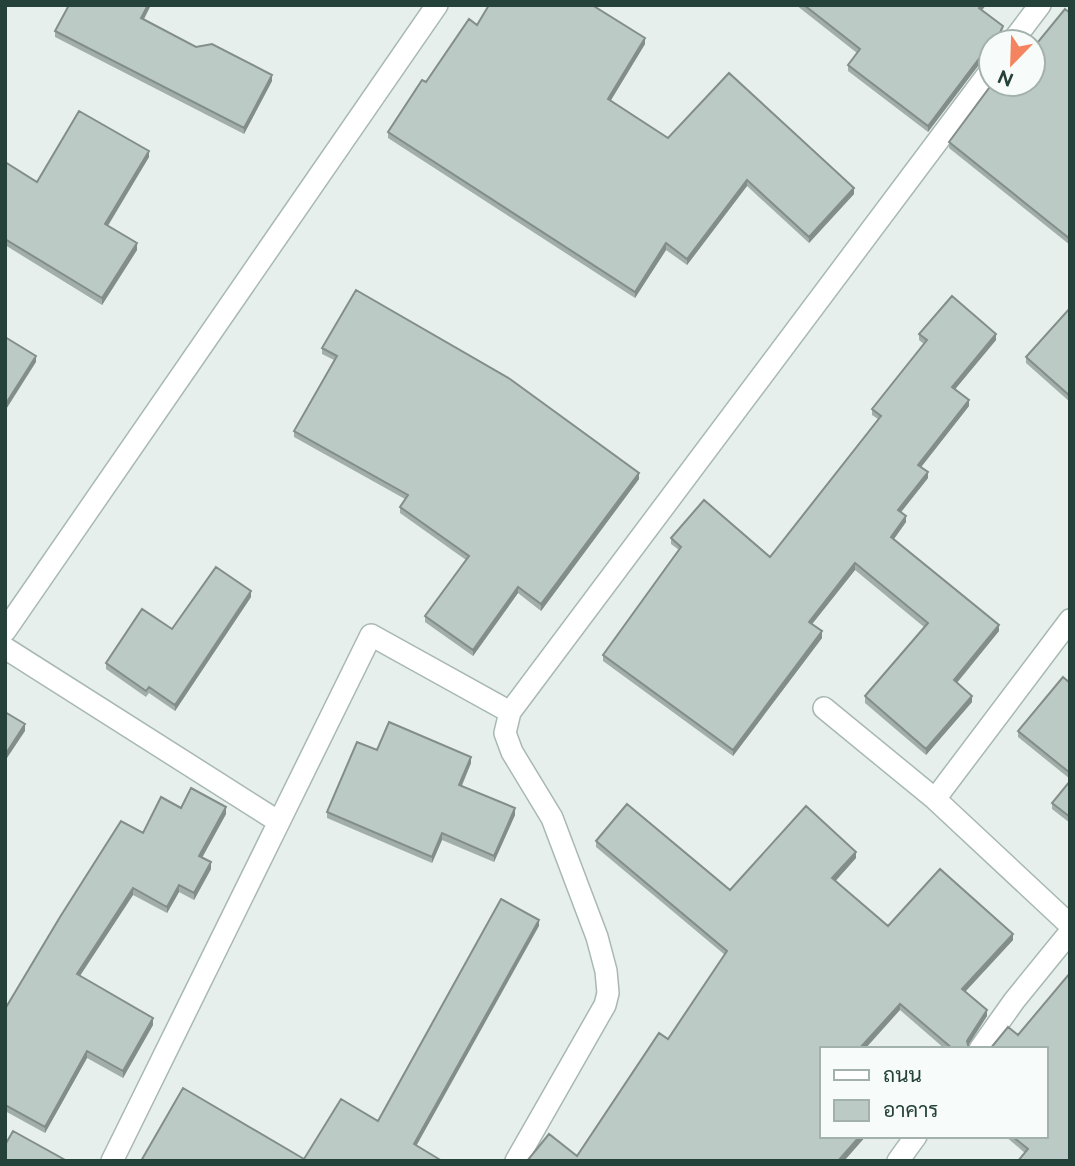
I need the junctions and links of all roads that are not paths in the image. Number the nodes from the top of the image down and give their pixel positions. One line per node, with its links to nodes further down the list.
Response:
1 (437, 5): 6 (street)
2 (1040, 5): 3 (street)
3 (1023, 28)
4 (977, 89): 9 (street)
5 (1070, 620): 10 (street)
6 (5, 631)
7 (5, 648): 11 (street)
8 (824, 708): 10 (street)
9 (510, 712): 11 (street); 17 (street)
10 (935, 799): 12 (street)
11 (279, 822): 16 (street)
12 (1070, 925)
13 (1070, 932): 14 (street)
14 (980, 1047)
15 (915, 1138): 18 (street)
16 (112, 1161)
17 (516, 1161)
18 (898, 1161)

